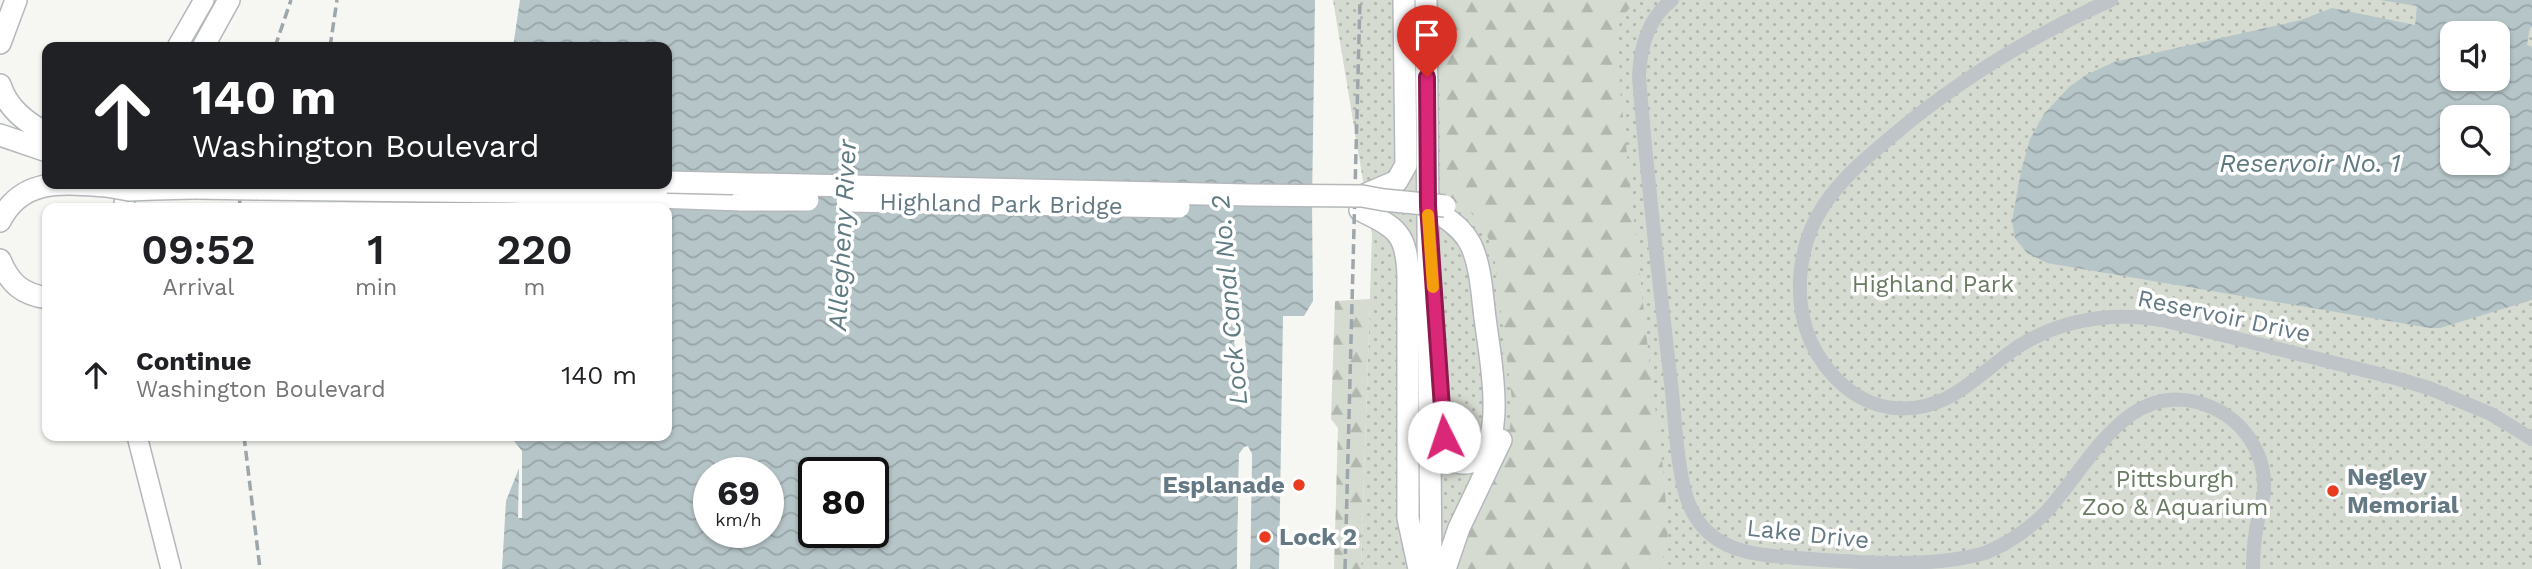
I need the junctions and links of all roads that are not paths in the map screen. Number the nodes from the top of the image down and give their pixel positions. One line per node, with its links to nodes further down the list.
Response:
1 (6, 0): 9 (highway)
2 (16, 0): 12 (highway)
3 (204, 0): 10 (main road)
4 (229, 0): 11 (highway)
5 (1404, 0): 22 (highway)
6 (1426, 0): 23 (highway)
7 (1672, 0): 35 (street, Lake Drive)
8 (2111, 0): 29 (street, Reservoir Drive)
9 (0, 15)
10 (180, 42)
11 (206, 42)
12 (0, 43)
13 (0, 85): 15 (highway)
14 (0, 118): 16 (highway)
15 (42, 130)
16 (42, 132)
17 (0, 135): 18 (highway)
18 (42, 149)
19 (672, 182): 22 (highway, Highland Park Bridge, bridge)
20 (42, 187): 24 (highway, Highland Park Bridge, bridge)
21 (272, 189): 22 (highway, Highland Park Bridge, bridge)
22 (1361, 203): 23 (highway); 32 (highway)
23 (1440, 210): 23 (highway); 33 (highway); 34 (highway)
24 (0, 221)
25 (0, 260): 27 (highway)
26 (0, 281): 28 (highway)
27 (42, 306)
28 (42, 307)
29 (2532, 439)
30 (137, 441): 31 (main road)
31 (171, 569)
32 (1419, 569)
33 (1431, 569)
34 (1445, 569)
35 (2253, 569)

